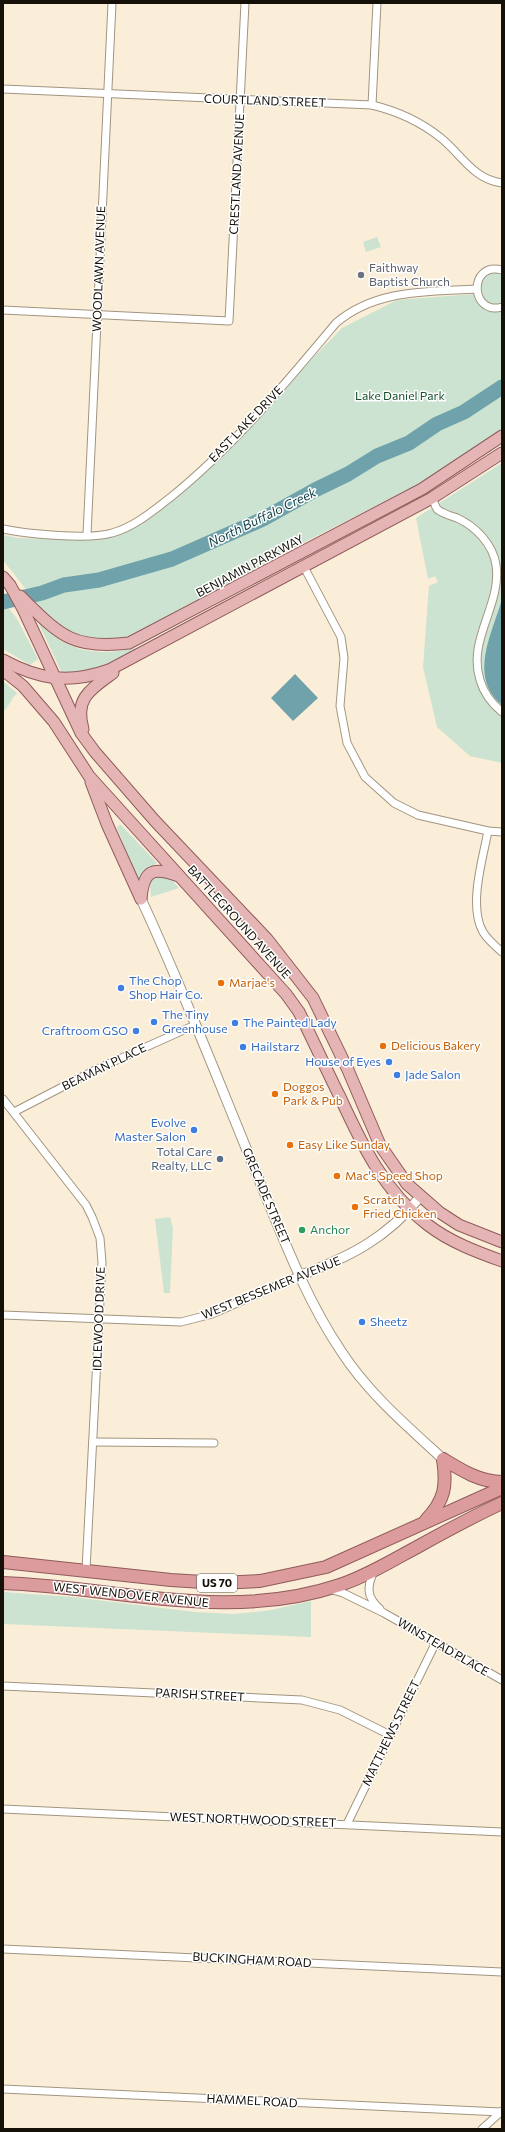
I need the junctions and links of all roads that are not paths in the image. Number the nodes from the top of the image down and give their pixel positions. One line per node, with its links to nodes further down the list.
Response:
1 (112, 3): 5 (street, WOODLAWN AVENUE)
2 (245, 3): 6 (street, CRESTLAND AVENUE)
3 (376, 3): 7 (street)
4 (3, 89): 5 (street, COURTLAND STREET)
5 (107, 94): 6 (street, COURTLAND STREET); 13 (street, WOODLAWN AVENUE)
6 (241, 100): 7 (street, COURTLAND STREET); 13 (street, CRESTLAND AVENUE)
7 (372, 105): 8 (street, COURTLAND STREET)
8 (502, 183)
9 (502, 270): 10 (street)
10 (476, 290): 11 (street); 18 (street, EAST LAKE DRIVE)
11 (502, 307)
12 (3, 310): 13 (street)
13 (97, 314): 18 (street, WOODLAWN AVENUE)
14 (502, 436): 21 (main road, BENJAMIN PARKWAY)
15 (502, 453): 16 (main road)
16 (432, 498): 19 (main road); 26 (street)
17 (3, 529): 18 (street, EAST LAKE DRIVE)
18 (87, 535)
19 (304, 567): 23 (main road); 29 (street)
20 (6, 581): 21 (main road)
21 (27, 608): 25 (main road, BATTLEGROUND AVENUE)
22 (3, 660): 25 (main road)
23 (132, 660): 25 (main road); 27 (main road)
24 (3, 670): 28 (main road, BATTLEGROUND AVENUE)
25 (55, 678): 27 (main road, BATTLEGROUND AVENUE)
26 (502, 712)
27 (87, 741): 37 (main road, BATTLEGROUND AVENUE)
28 (89, 776): 31 (main road, BATTLEGROUND AVENUE); 32 (main road)
29 (488, 831): 30 (street); 33 (street)
30 (502, 832)
31 (182, 878): 32 (main road); 38 (main road, BATTLEGROUND AVENUE)
32 (141, 899): 34 (street, GRECADE STREET)
33 (502, 952)
34 (195, 1025): 36 (street, BEAMAN PLACE); 41 (street, GRECADE STREET)
35 (3, 1099): 36 (street, IDLEWOOD DRIVE)
36 (14, 1112): 43 (street, IDLEWOOD DRIVE)
37 (420, 1197): 38 (street, WEST BESSEMER AVENUE); 39 (main road, BATTLEGROUND AVENUE)
38 (410, 1209): 40 (main road, BATTLEGROUND AVENUE); 41 (street, WEST BESSEMER AVENUE)
39 (502, 1242)
40 (502, 1261)
41 (299, 1276): 43 (street, WEST BESSEMER AVENUE); 46 (street, GRECADE STREET)
42 (3, 1315): 43 (street, WEST BESSEMER AVENUE)
43 (99, 1319): 44 (street, IDLEWOOD DRIVE)
44 (94, 1442): 45 (street); 54 (street, IDLEWOOD DRIVE)
45 (214, 1443)
46 (443, 1459): 47 (highway); 52 (highway)
47 (502, 1482)
48 (502, 1488): 52 (highway, WEST WENDOVER AVENUE / US 70)
49 (502, 1503): 51 (highway, WEST WENDOVER AVENUE / US 70)
50 (502, 1508): 51 (highway)
51 (487, 1510): 55 (highway, WEST WENDOVER AVENUE / US 70)
52 (422, 1524): 54 (highway, WEST WENDOVER AVENUE / US 70)
53 (3, 1562): 54 (highway, WEST WENDOVER AVENUE / US 70)
54 (86, 1570)
55 (374, 1570): 57 (highway, WEST WENDOVER AVENUE / US 70); 58 (street, WINSTEAD PLACE)
56 (3, 1583): 57 (highway, WEST WENDOVER AVENUE / US 70)
57 (329, 1588): 58 (street, WINSTEAD PLACE)
58 (384, 1613): 59 (street, WINSTEAD PLACE)
59 (436, 1642): 60 (street, WINSTEAD PLACE); 62 (street, MATTHEWS STREET)
60 (502, 1680)
61 (3, 1686): 62 (street, PARISH STREET)
62 (390, 1735): 64 (street, MATTHEWS STREET)
63 (3, 1809): 64 (street, WEST NORTHWOOD STREET)
64 (347, 1824): 65 (street, WEST NORTHWOOD STREET)
65 (502, 1832)
66 (3, 1949): 67 (street, BUCKINGHAM ROAD)
67 (502, 1972)
68 (3, 2089): 69 (street, HAMMEL ROAD)
69 (501, 2111): 70 (street)
70 (482, 2129)

